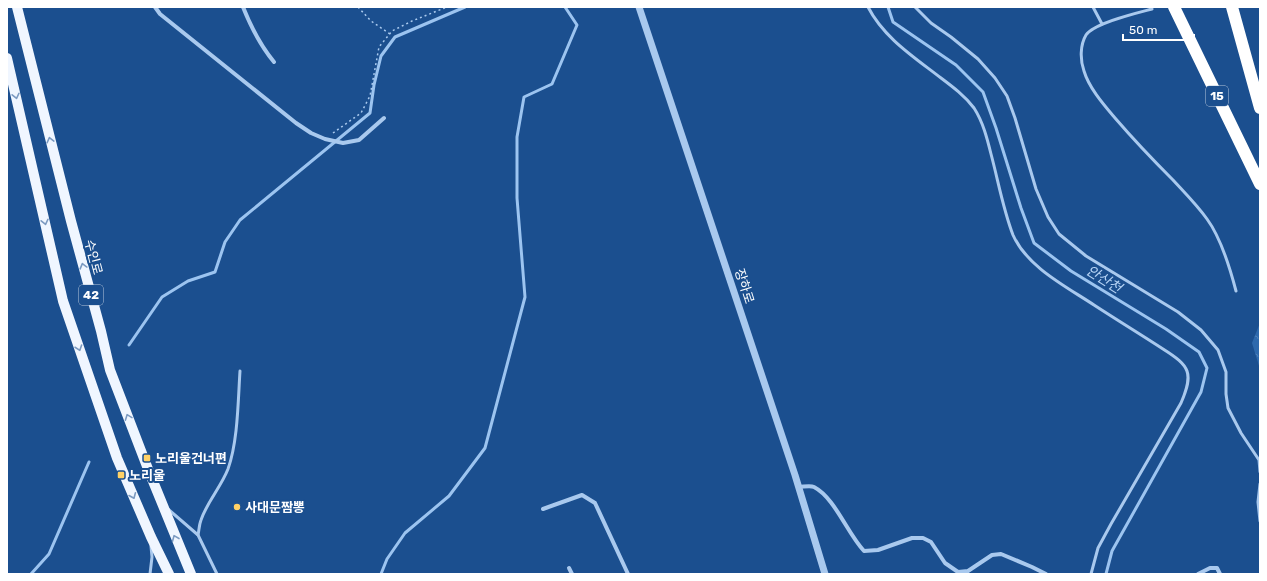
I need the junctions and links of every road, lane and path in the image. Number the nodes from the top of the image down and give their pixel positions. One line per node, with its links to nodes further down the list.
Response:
1 (17, 7): 26 (main road, 수인로 / 42, one-way to 1)
2 (155, 7): 19 (street)
3 (243, 7): 16 (street)
4 (358, 7): 14 (path)
5 (447, 7): 14 (path)
6 (640, 7): 25 (street, 장하로)
7 (868, 7): 40 (lane)
8 (915, 7): 23 (lane)
9 (1093, 7): 13 (lane)
10 (1174, 7): 20 (highway, 15)
11 (1232, 7): 17 (highway)
12 (1152, 8): 13 (lane)
13 (1102, 24): 21 (lane)
14 (390, 34): 19 (path)
15 (7, 58): 30 (main road, 42, one-way to 30)
16 (274, 62)
17 (1260, 108)
18 (384, 118): 19 (street)
19 (327, 139)
20 (1260, 184)
21 (1236, 292)
22 (240, 371): 29 (lane)
23 (1260, 472)
24 (1260, 484): 28 (lane)
25 (799, 487): 38 (street, 장하로); 39 (street)
26 (161, 503): 29 (lane); 34 (main road, 수인로 / 42, one-way to 26)
27 (543, 509): 37 (street)
28 (1260, 520)
29 (198, 536): 35 (lane)
30 (151, 537): 32 (lane); 33 (main road, 42)
31 (569, 568): 36 (street)
32 (150, 574)
33 (168, 574)
34 (191, 574)
35 (217, 574)
36 (572, 574)
37 (628, 574)
38 (825, 574)
39 (1046, 574)
40 (1091, 574)
41 (1198, 574): 42 (street)
42 (1220, 574)

